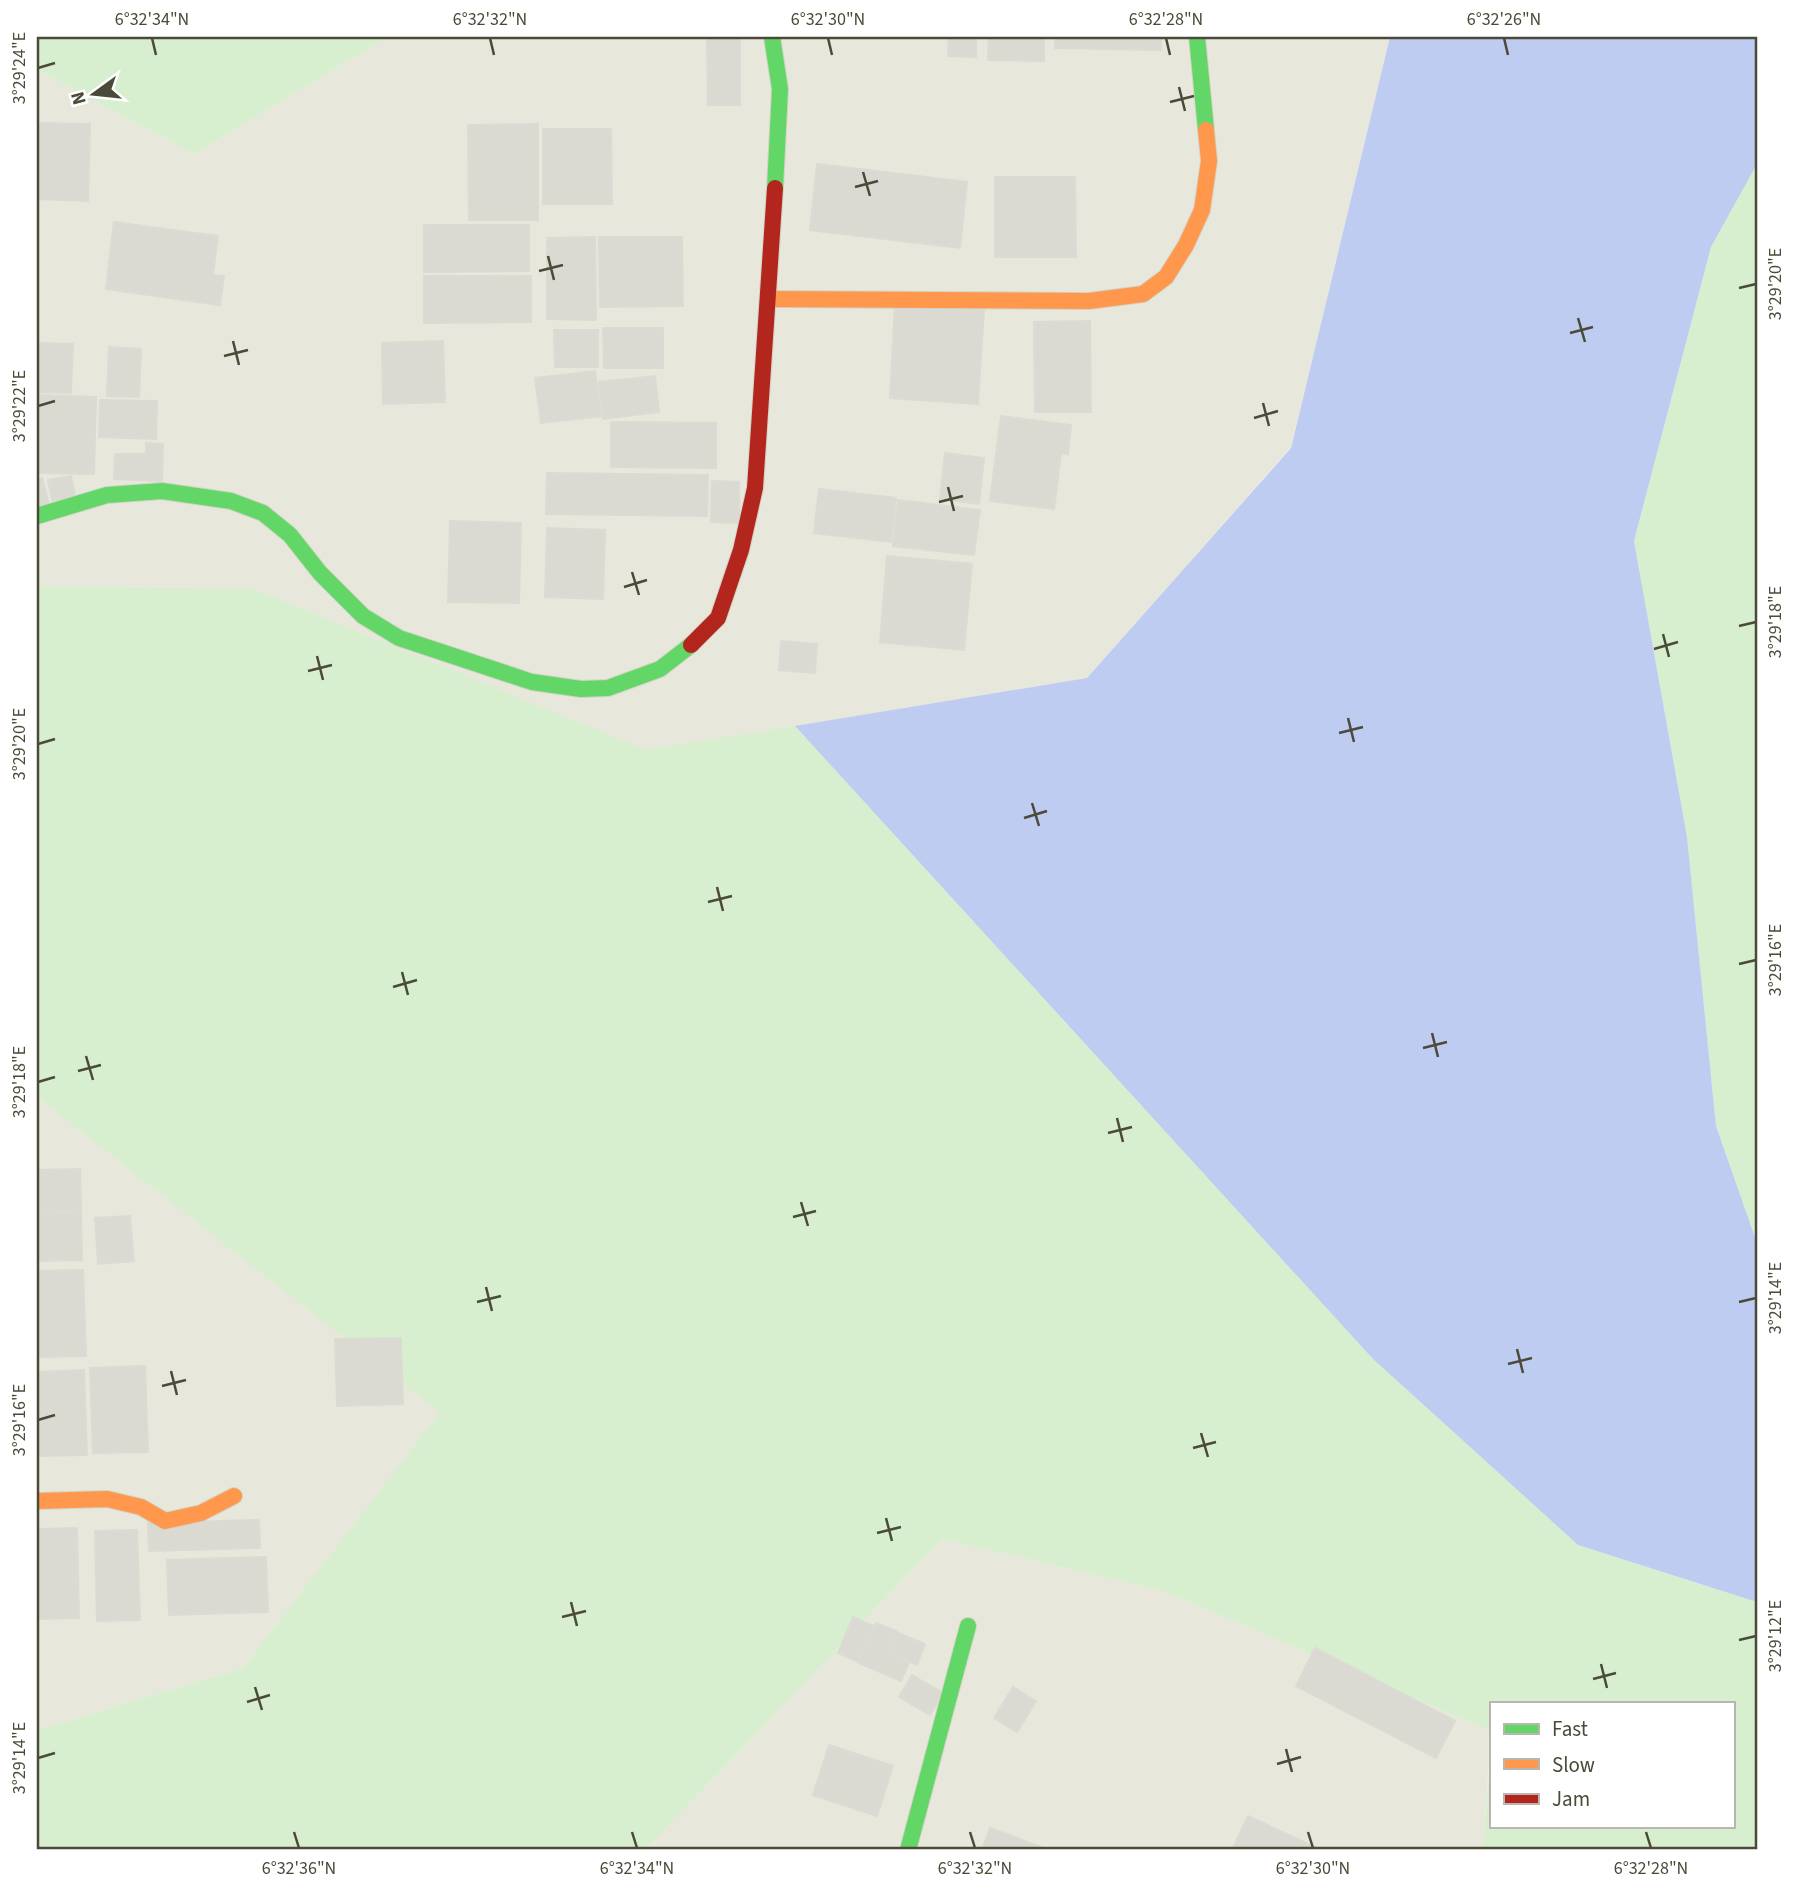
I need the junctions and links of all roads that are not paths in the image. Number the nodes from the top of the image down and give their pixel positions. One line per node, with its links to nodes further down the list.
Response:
1 (772, 37): 3 (street)
2 (1197, 37): 3 (street)
3 (769, 299): 4 (street)
4 (37, 516)
5 (234, 1496): 6 (street)
6 (37, 1502)
7 (968, 1626): 8 (street)
8 (908, 1850)

